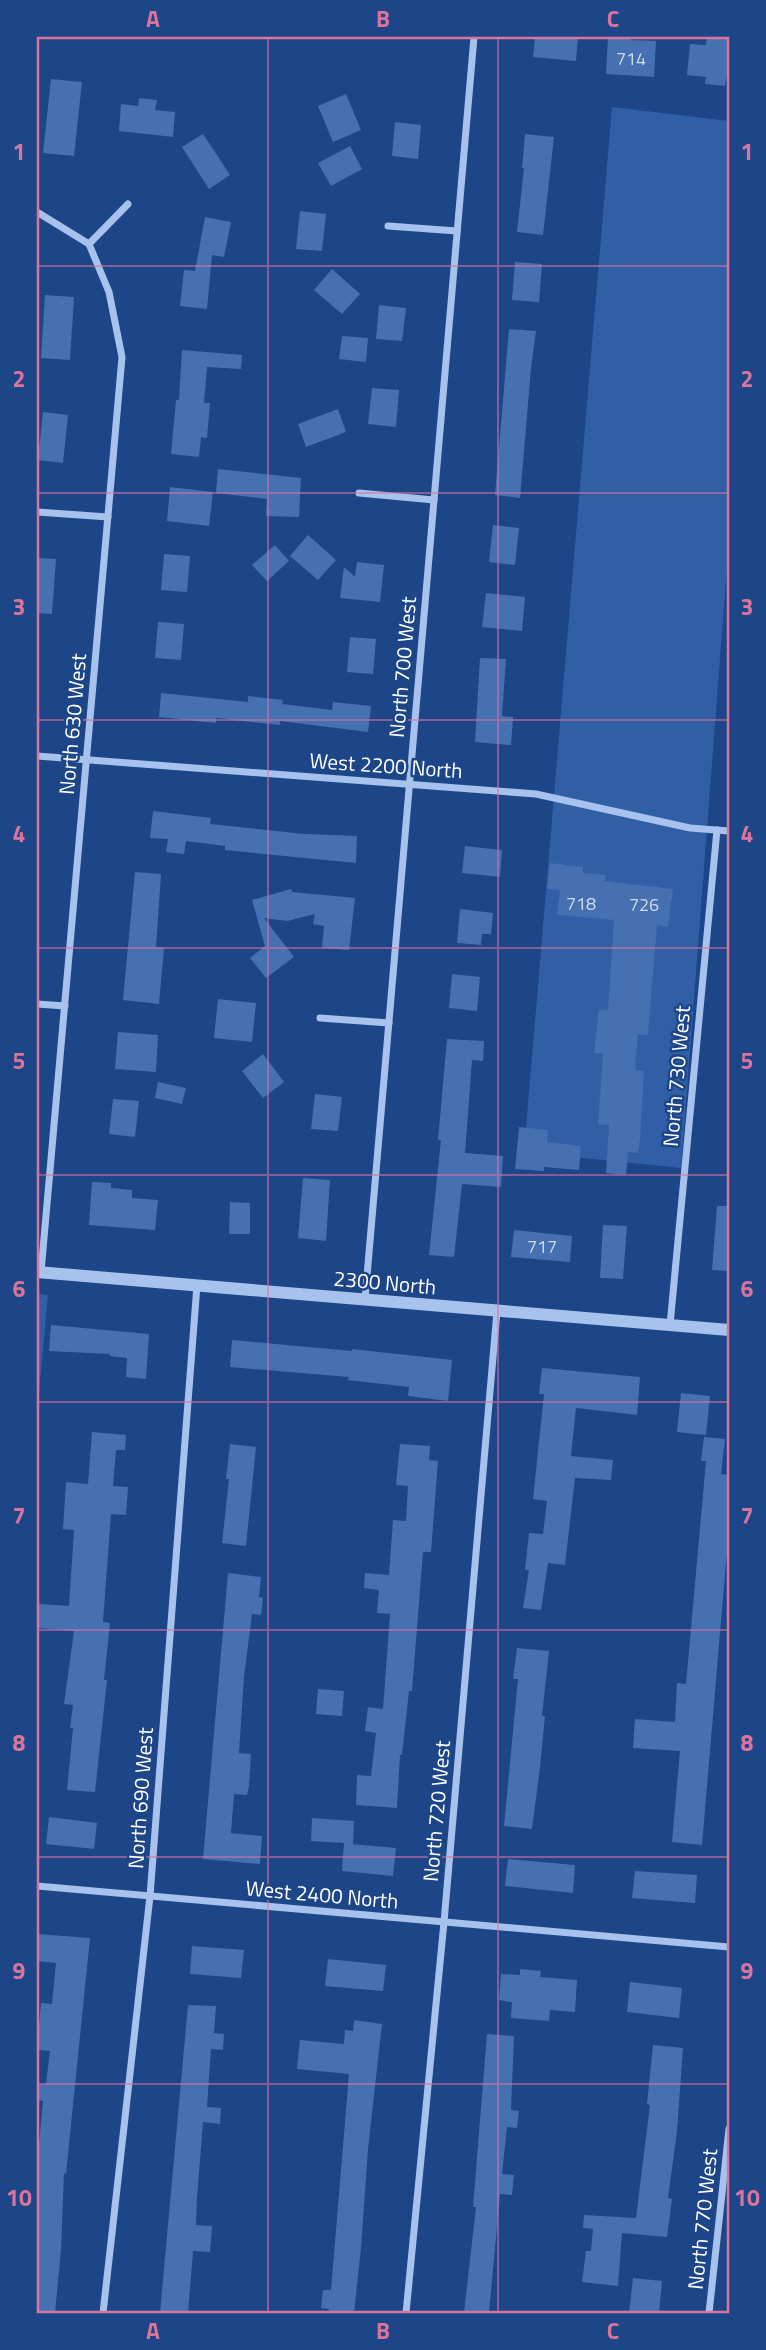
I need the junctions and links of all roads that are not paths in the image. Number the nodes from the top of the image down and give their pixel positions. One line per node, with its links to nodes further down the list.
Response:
1 (474, 37): 5 (street, North 700 West)
2 (128, 204): 6 (street)
3 (37, 212): 6 (street)
4 (388, 226): 5 (street)
5 (457, 231): 8 (street, North 700 West)
6 (89, 244): 10 (street, North 630 West)
7 (359, 493): 8 (street)
8 (434, 500): 13 (street, North 700 West)
9 (37, 512): 10 (street)
10 (108, 517): 12 (street, North 630 West)
11 (37, 756): 12 (street, West 2200 North)
12 (86, 760): 13 (street, West 2200 North); 17 (street, North 630 West)
13 (409, 785): 14 (street, West 2200 North); 19 (street, North 700 West)
14 (717, 830): 15 (street, West 2200 North); 24 (street, North 730 West)
15 (729, 831)
16 (37, 1004): 17 (street)
17 (65, 1006): 20 (street, North 630 West)
18 (320, 1018): 19 (street)
19 (388, 1023): 22 (street, North 700 West)
20 (39, 1272): 21 (street, 2300 North)
21 (197, 1285): 22 (street, 2300 North); 27 (street, North 690 West)
22 (365, 1299): 23 (street, 2300 North)
23 (497, 1311): 24 (street, 2300 North); 28 (street, North 720 West)
24 (670, 1325): 25 (street, 2300 North)
25 (729, 1330)
26 (37, 1886): 27 (street, West 2400 North)
27 (150, 1896): 28 (street, West 2400 North); 31 (street, North 690 West)
28 (444, 1922): 29 (street, West 2400 North); 32 (street, North 720 West)
29 (729, 1947)
30 (729, 2129): 33 (street, North 770 West)
31 (103, 2313)
32 (405, 2313)
33 (709, 2313)

